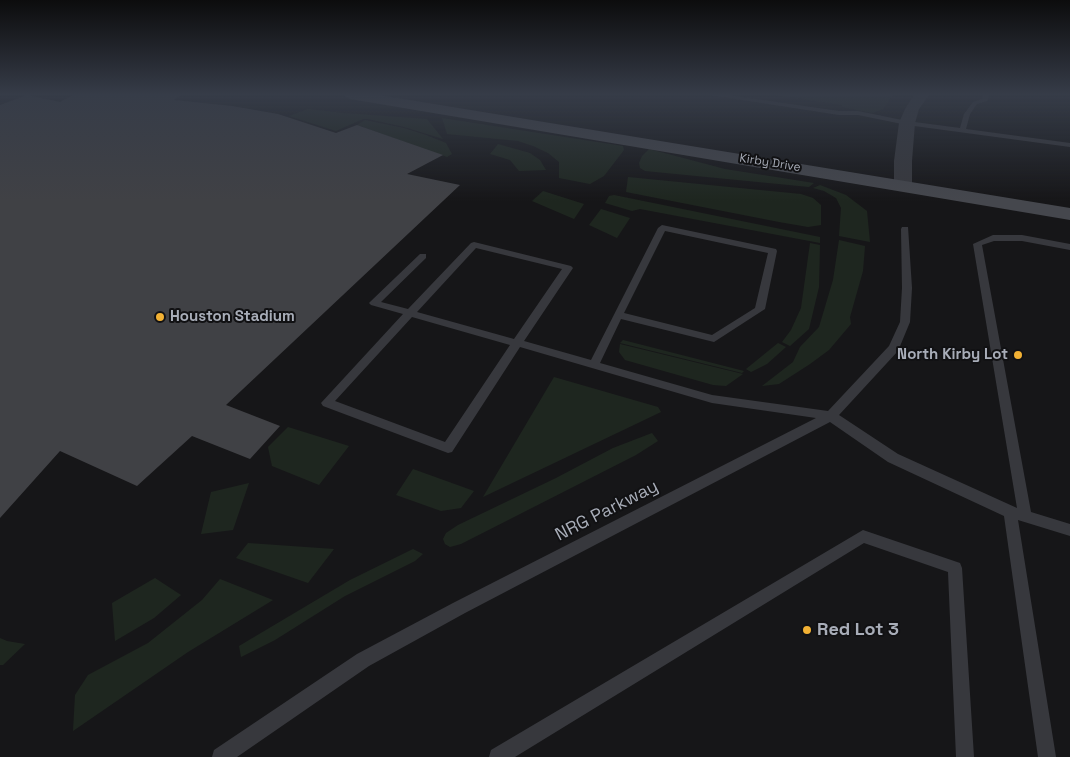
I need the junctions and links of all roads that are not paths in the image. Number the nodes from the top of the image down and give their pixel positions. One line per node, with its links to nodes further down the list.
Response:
1 (598, 130): 6 (main road, Kirby Drive)
2 (906, 130): 6 (street)
3 (957, 130): 4 (lane)
4 (962, 131): 5 (lane)
5 (1070, 145)
6 (903, 179): 7 (main road, Kirby Drive); 8 (main road, Kirby Drive)
7 (1070, 199)
8 (1070, 214)
9 (905, 229): 16 (lane, NRG Parkway)
10 (1070, 248): 17 (lane)
11 (423, 256): 12 (lane)
12 (410, 313): 14 (lane); 14 (lane); 14 (lane)
13 (618, 315): 13 (lane); 15 (lane)
14 (517, 343): 15 (lane)
15 (594, 365): 16 (lane)
16 (831, 416): 17 (lane); 19 (lane, NRG Parkway)
17 (1018, 514): 18 (lane); 22 (lane)
18 (1070, 530)
19 (221, 757)
20 (498, 757): 21 (lane)
21 (964, 757)
22 (1047, 757)

